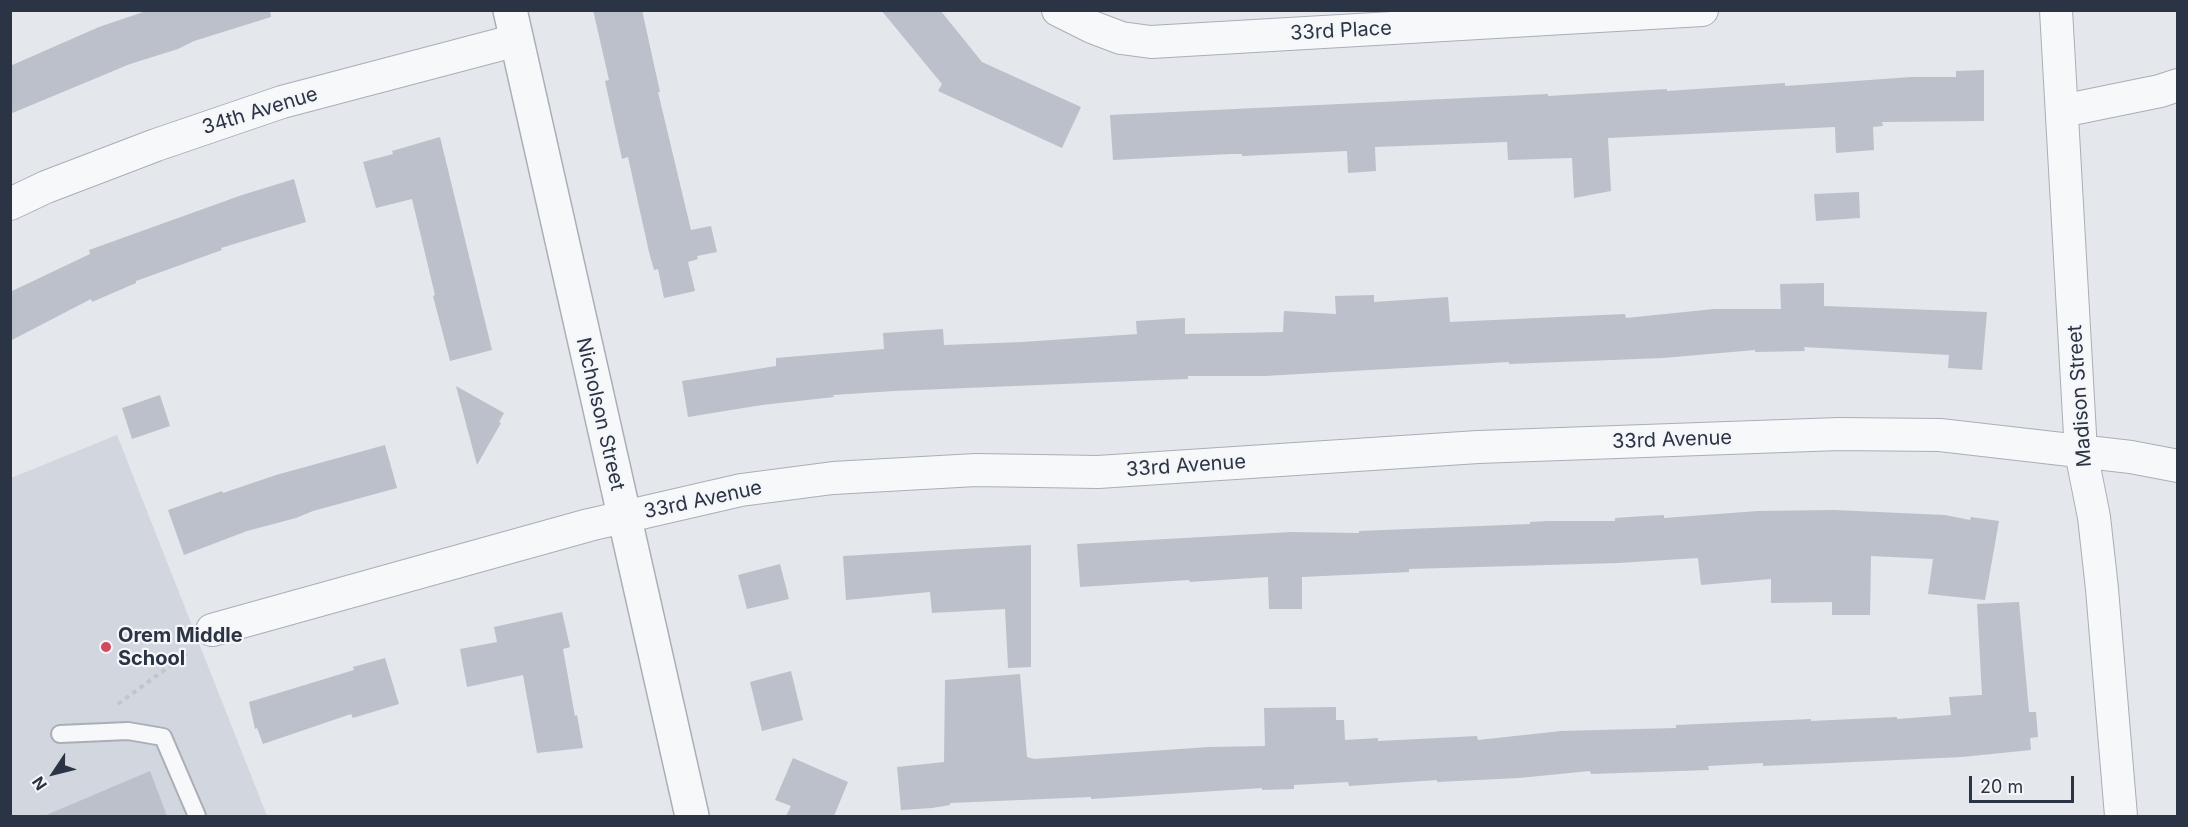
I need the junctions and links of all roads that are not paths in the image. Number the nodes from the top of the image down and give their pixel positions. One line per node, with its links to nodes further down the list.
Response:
1 (1058, 10): 2 (street, 33rd Place)
2 (1702, 10)
3 (2056, 10): 6 (street, Madison Street)
4 (513, 25): 7 (street, 34th Avenue); 10 (street, Nicholson Street)
5 (2178, 84): 6 (street)
6 (2062, 111): 8 (street, Madison Street)
7 (10, 204)
8 (2081, 452): 9 (street, 33rd Avenue); 10 (street, 33rd Avenue); 15 (street, Madison Street)
9 (2178, 466)
10 (623, 518): 11 (street, 33rd Avenue); 14 (street, Nicholson Street)
11 (202, 640)
12 (60, 734): 13 (lane)
13 (197, 816)
14 (692, 816)
15 (2121, 816)

